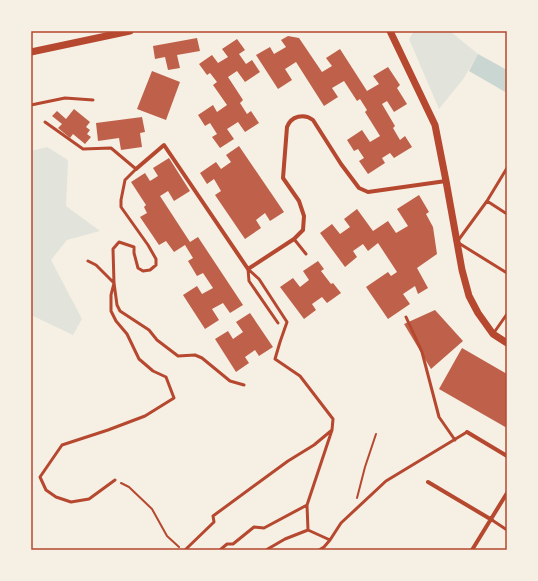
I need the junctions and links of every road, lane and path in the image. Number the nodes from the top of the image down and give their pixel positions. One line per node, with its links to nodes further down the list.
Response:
1 (130, 31): 3 (street)
2 (390, 31): 9 (street)
3 (31, 52)
4 (93, 100): 5 (lane)
5 (31, 105)
6 (45, 122): 8 (lane)
7 (507, 168): 10 (lane)
8 (136, 169): 16 (street); 18 (lane)
9 (446, 181): 12 (street); 13 (street)
10 (486, 201): 11 (lane); 13 (lane)
11 (507, 214)
12 (294, 238): 14 (lane); 16 (street)
13 (457, 242): 17 (lane); 22 (street)
14 (306, 254)
15 (88, 262): 18 (lane)
16 (248, 269): 21 (lane); 25 (lane)
17 (507, 273)
18 (114, 283): 24 (lane); 30 (lane)
19 (507, 314): 22 (lane)
20 (406, 317): 28 (lane)
21 (278, 323)
22 (494, 334): 23 (street)
23 (507, 343)
24 (244, 385)
25 (332, 430): 33 (lane); 39 (lane)
26 (467, 432): 28 (lane); 29 (street)
27 (376, 434): 34 (path)
28 (455, 440): 34 (lane)
29 (507, 456)
30 (115, 480): 39 (path)
31 (428, 482): 35 (street)
32 (507, 493): 35 (street)
33 (307, 505): 36 (lane); 40 (lane)
34 (354, 510): 38 (lane)
35 (491, 520): 37 (lane); 43 (street)
36 (308, 530): 38 (lane); 41 (lane)
37 (507, 530)
38 (330, 540): 42 (lane)
39 (184, 550)
40 (220, 550)
41 (266, 550)
42 (319, 550)
43 (472, 550)

